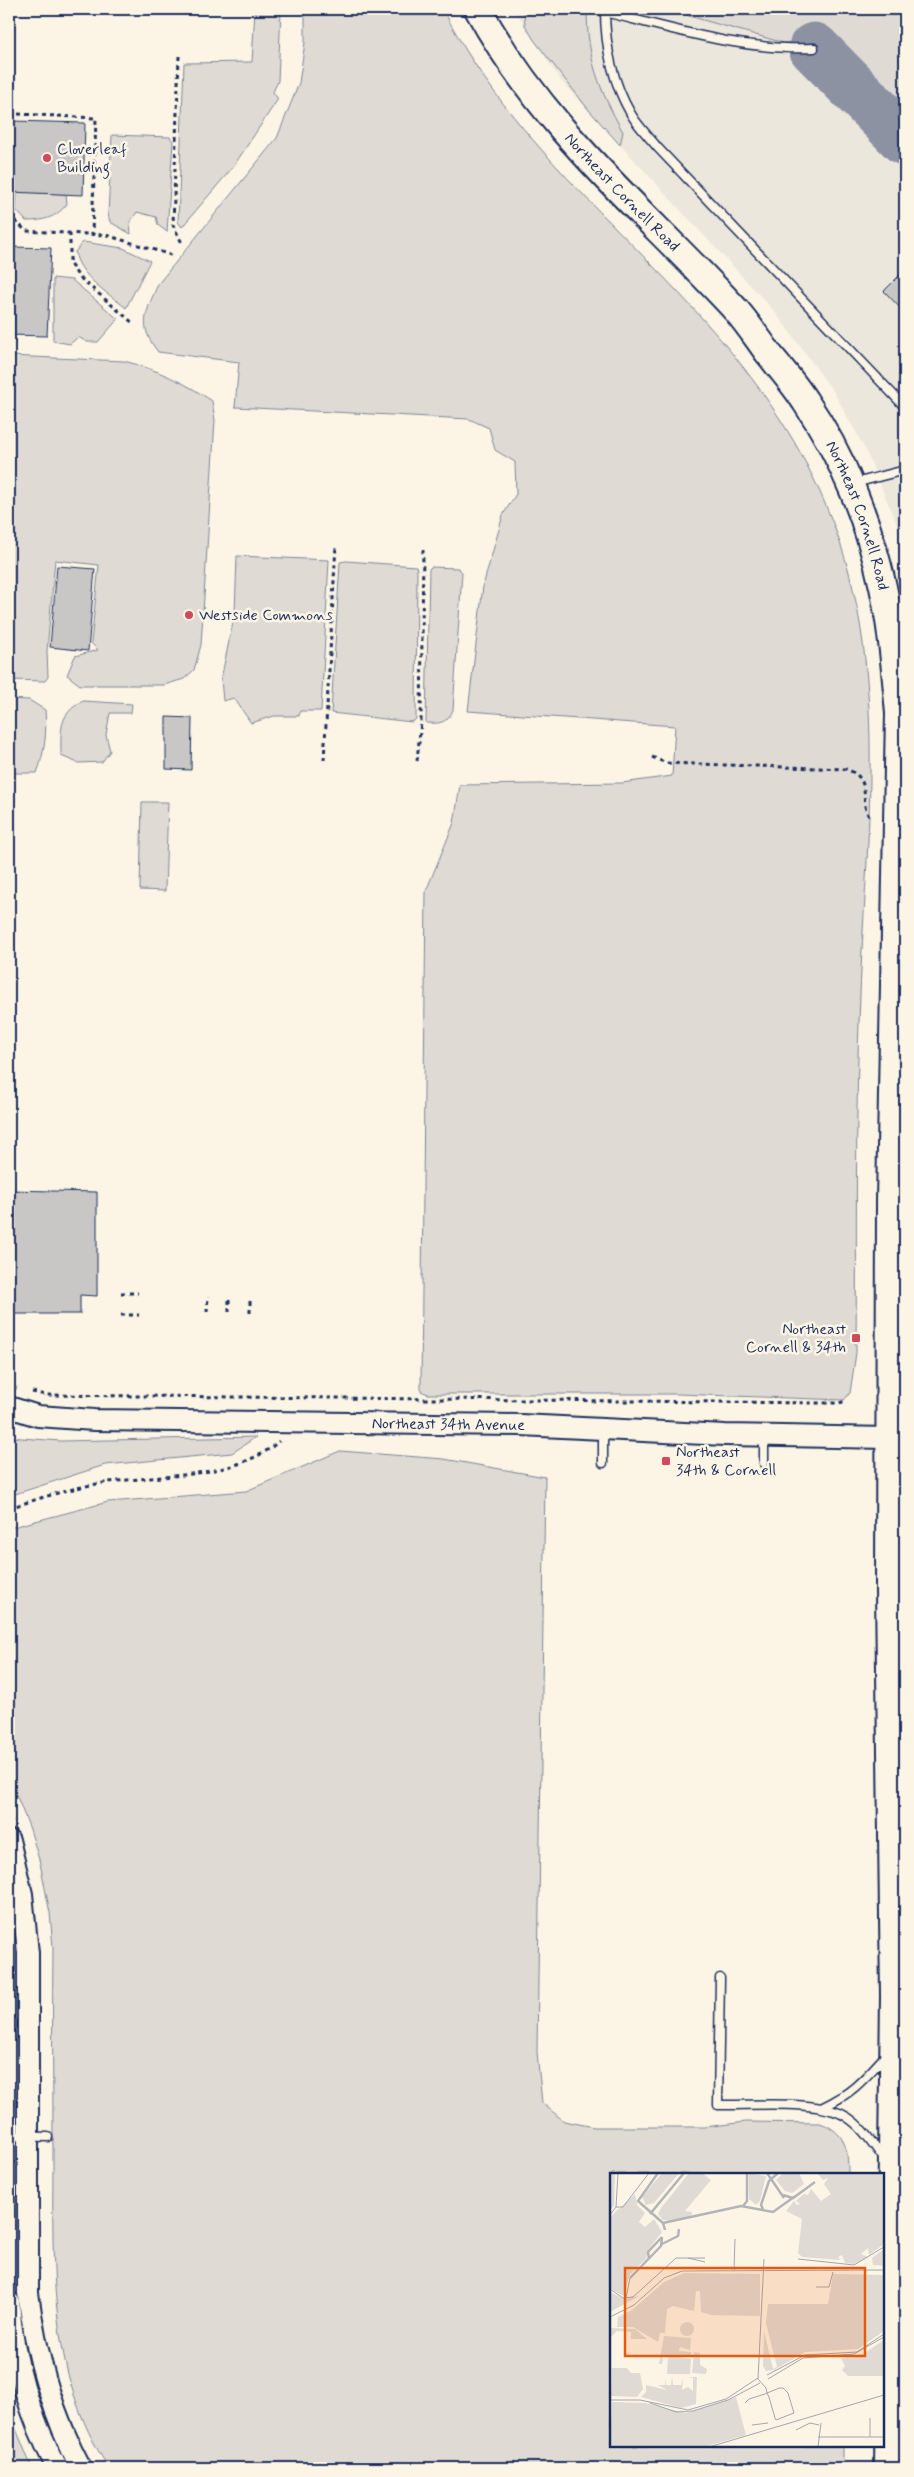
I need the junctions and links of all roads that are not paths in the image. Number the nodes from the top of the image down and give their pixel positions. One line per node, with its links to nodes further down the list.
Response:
1 (478, 9): 6 (highway, Northeast Cornell Road)
2 (605, 10): 3 (lane); 4 (lane)
3 (814, 48)
4 (905, 407)
5 (905, 470): 6 (lane)
6 (850, 484): 10 (highway, Northeast Cornell Road)
7 (9, 1407): 8 (street, Northeast 34th Avenue)
8 (603, 1429): 9 (street, Northeast 34th Avenue); 11 (lane)
9 (764, 1436): 10 (street, Northeast 34th Avenue); 12 (lane)
10 (893, 1438): 15 (highway, Northeast Cornell Road)
11 (603, 1463)
12 (764, 1463)
13 (9, 1840): 18 (street)
14 (720, 1978): 17 (lane)
15 (900, 1997): 16 (highway, Northeast Cornell Road)
16 (893, 2046): 17 (lane); 20 (highway, Northeast Cornell Road)
17 (823, 2107): 20 (lane)
18 (18, 2137): 19 (lane); 23 (street)
19 (48, 2137)
20 (892, 2169): 24 (highway, Northeast Cornell Road)
21 (9, 2302): 22 (street)
22 (57, 2468)
23 (81, 2468)
24 (888, 2468)

